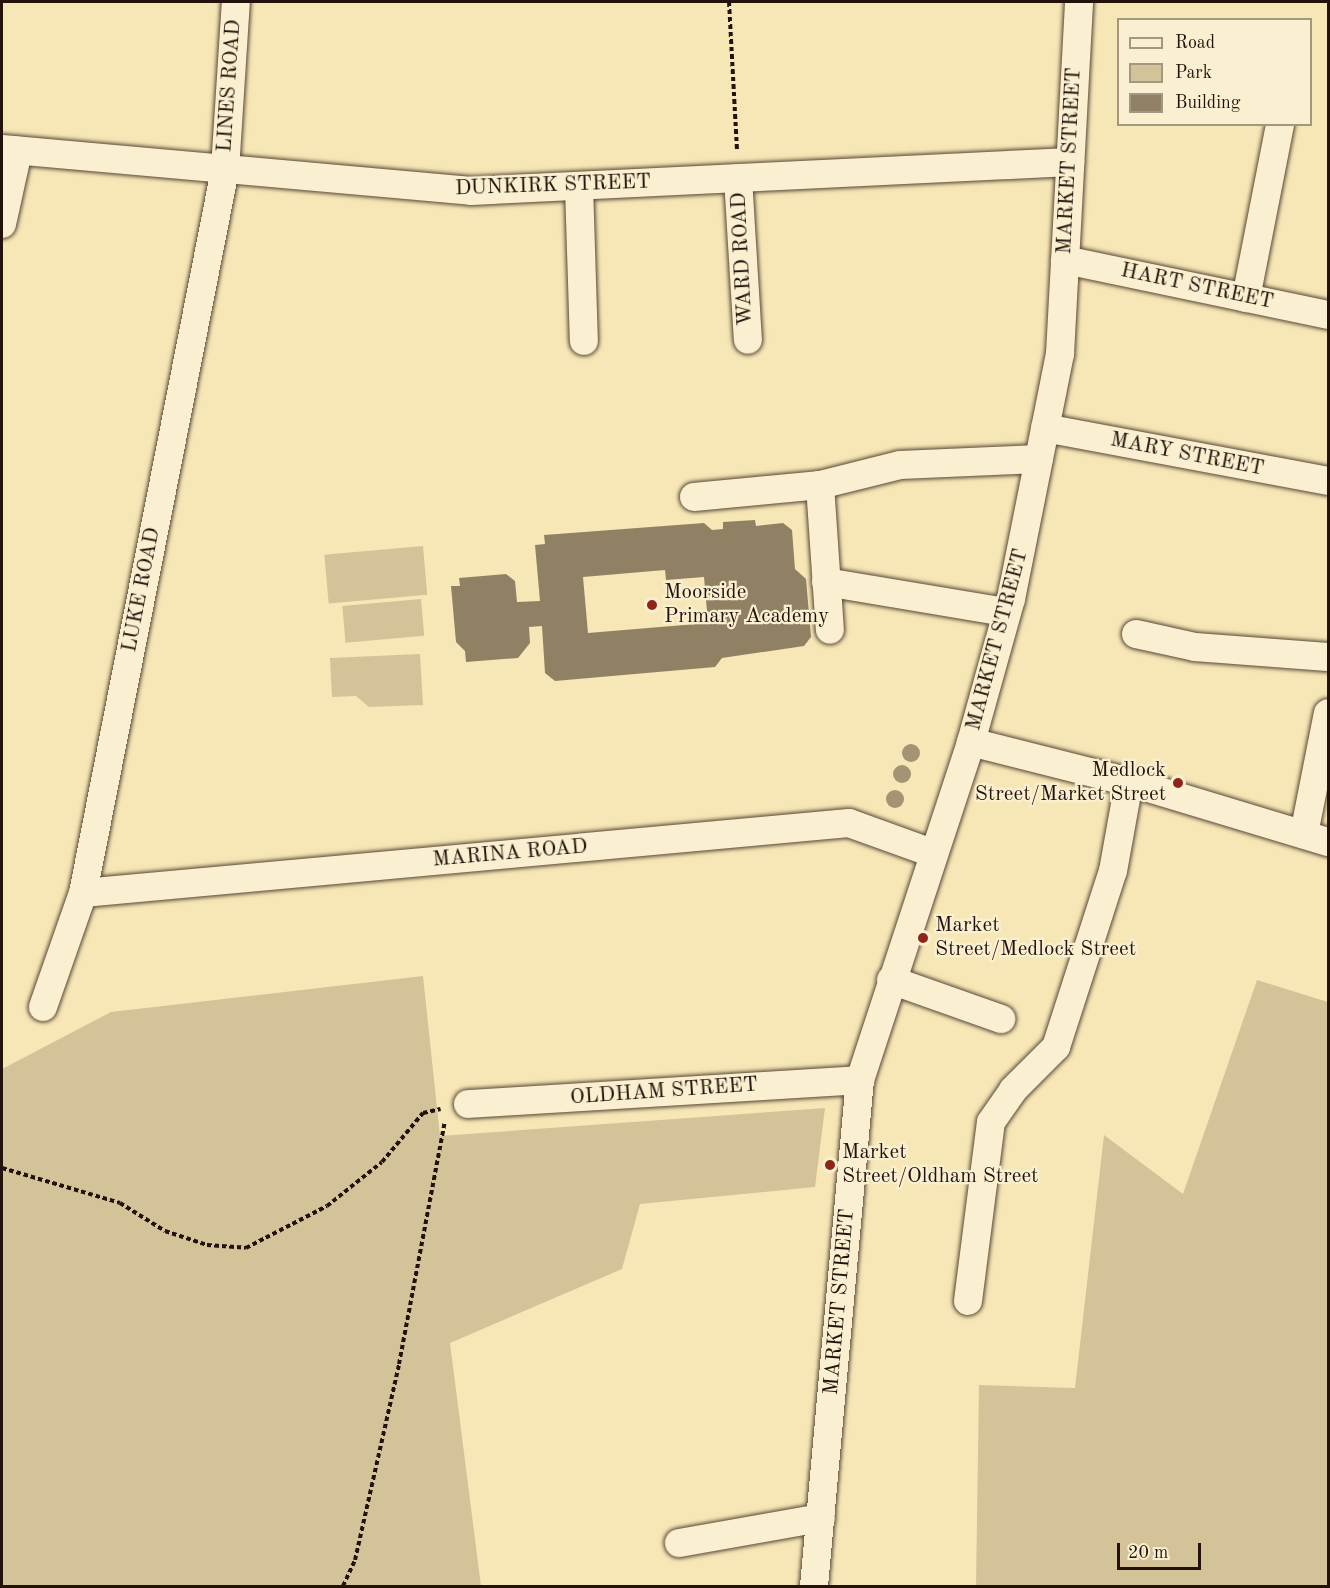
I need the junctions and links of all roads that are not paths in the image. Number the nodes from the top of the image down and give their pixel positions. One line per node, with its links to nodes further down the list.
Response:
1 (236, 2): 6 (street, LINES ROAD)
2 (1079, 2): 5 (street, MARKET STREET)
3 (1280, 126): 11 (street)
4 (10, 150): 6 (street, DUNKIRK STREET); 9 (street)
5 (1070, 162): 7 (street, DUNKIRK STREET); 10 (street, MARKET STREET)
6 (225, 170): 8 (street, DUNKIRK STREET); 30 (street, LUKE ROAD)
7 (738, 178): 8 (street, DUNKIRK STREET); 13 (street, WARD ROAD)
8 (579, 186): 14 (street)
9 (2, 224)
10 (1065, 260): 11 (street, HART STREET); 15 (street, MARKET STREET)
11 (1246, 298): 12 (street, HART STREET)
12 (1329, 315)
13 (748, 340)
14 (584, 341)
15 (1045, 428): 16 (street, MARKET STREET); 17 (street, MARY STREET)
16 (1039, 459): 18 (street); 21 (street, MARKET STREET)
17 (1329, 481)
18 (820, 485): 19 (street); 20 (street)
19 (694, 497)
20 (826, 582): 21 (street); 22 (street)
21 (1006, 612): 26 (street, MARKET STREET)
22 (830, 630)
23 (1136, 634): 24 (street)
24 (1329, 657)
25 (1329, 713): 28 (street)
26 (971, 742): 27 (street); 29 (street, MARKET STREET)
27 (1129, 782): 28 (street); 36 (street)
28 (1316, 838)
29 (932, 853): 30 (street, MARINA ROAD); 31 (street, MARKET STREET)
30 (82, 893): 32 (street, LUKE ROAD)
31 (891, 980): 33 (street); 34 (street, MARKET STREET)
32 (43, 1007)
33 (1001, 1019)
34 (860, 1080): 35 (street, OLDHAM STREET); 37 (street, MARKET STREET)
35 (468, 1104)
36 (968, 1300)
37 (820, 1518): 38 (street); 39 (street, MARKET STREET)
38 (680, 1543)
39 (814, 1587)

